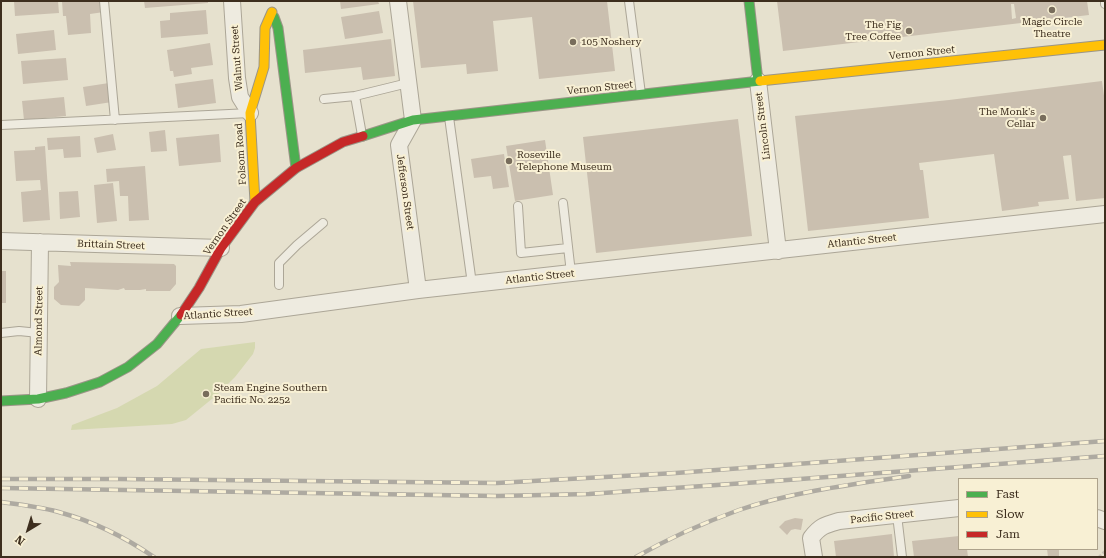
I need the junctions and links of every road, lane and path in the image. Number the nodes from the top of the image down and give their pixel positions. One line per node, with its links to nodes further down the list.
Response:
1 (104, 1): 16 (lane)
2 (232, 1): 14 (street, Walnut Street)
3 (271, 1): 7 (main road, Folsom Road)
4 (398, 1): 10 (street)
5 (629, 1): 11 (lane)
6 (749, 1): 9 (main road, Lincoln Street)
7 (272, 12): 14 (main road, Folsom Road); 20 (main road, Folsom Road)
8 (1105, 44): 9 (main road, Vernon Street)
9 (758, 81): 11 (main road, Vernon Street); 30 (street, Lincoln Street)
10 (408, 83): 12 (lane); 17 (street)
11 (641, 94): 15 (main road, Vernon Street)
12 (355, 96): 13 (lane); 19 (lane)
13 (324, 99)
14 (250, 113): 16 (lane); 21 (main road, Folsom Road)
15 (449, 116): 17 (main road, Vernon Street); 32 (lane)
16 (115, 120): 18 (lane)
17 (413, 120): 19 (main road, Vernon Street); 34 (street, Jefferson Street)
18 (1, 125)
19 (362, 136): 20 (main road, Vernon Street)
20 (296, 168): 21 (main road, Vernon Street)
21 (255, 202): 28 (main road, Vernon Street)
22 (563, 203): 29 (lane)
23 (518, 206): 29 (lane)
24 (1105, 214): 30 (street, Atlantic Street)
25 (324, 224): 33 (lane)
26 (1, 241): 27 (street, Brittain Street)
27 (40, 242): 28 (street, Brittain Street); 37 (street, Almond Street)
28 (221, 248): 35 (main road, Vernon Street)
29 (568, 248): 31 (lane)
30 (778, 251): 31 (street, Atlantic Street)
31 (571, 273): 32 (street, Atlantic Street)
32 (472, 284): 34 (street, Atlantic Street)
33 (278, 285)
34 (418, 290): 35 (street, Atlantic Street)
35 (180, 316): 38 (main road, Atlantic Street)
36 (1, 333): 37 (lane)
37 (39, 333): 38 (street, Almond Street)
38 (38, 399): 39 (main road, Atlantic Street)
39 (1, 401)
40 (958, 508): 41 (street, Pacific Street)
41 (896, 515): 43 (street, Pacific Street); 44 (lane)
42 (1105, 551): 45 (path)
43 (814, 557)
44 (902, 557)
45 (1099, 557)

